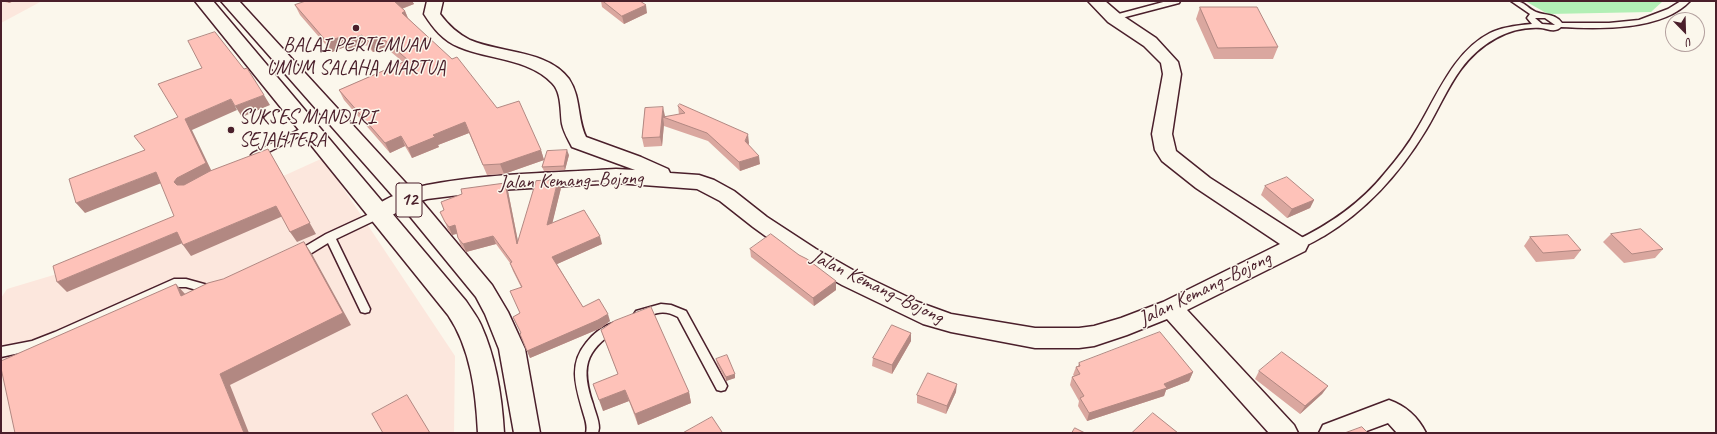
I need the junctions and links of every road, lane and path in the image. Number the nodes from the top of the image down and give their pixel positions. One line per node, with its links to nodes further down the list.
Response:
1 (204, 1): 12 (highway, 12)
2 (230, 1): 15 (highway, 12)
3 (435, 1): 14 (street)
4 (1096, 1): 9 (street, Jalan Kemang–Bojong)
5 (1176, 1): 9 (lane)
6 (1515, 1): 8 (lane)
7 (1686, 1): 10 (lane)
8 (1536, 15): 10 (lane); 11 (lane)
9 (1114, 18): 18 (street, Jalan Kemang–Bojong)
10 (1559, 25): 11 (lane)
11 (1540, 26): 18 (lane)
12 (308, 128): 13 (lane); 16 (highway, 12)
13 (244, 162)
14 (672, 179): 15 (street, Jalan Kemang–Bojong); 21 (street, Jalan Kemang–Bojong)
15 (406, 198): 16 (street, Jalan Kemang–Bojong); 26 (highway, 12)
16 (378, 214): 17 (lane); 25 (highway, 12)
17 (330, 237): 19 (lane); 22 (lane)
18 (1297, 245): 21 (street, Jalan Kemang–Bojong)
19 (286, 261)
20 (224, 288): 23 (lane)
21 (1171, 308): 28 (street)
22 (365, 309)
23 (1, 352)
24 (721, 386): 27 (lane)
25 (491, 433)
26 (527, 433)
27 (592, 433)
28 (1285, 433)
29 (1332, 433): 30 (street)
30 (1413, 433)

